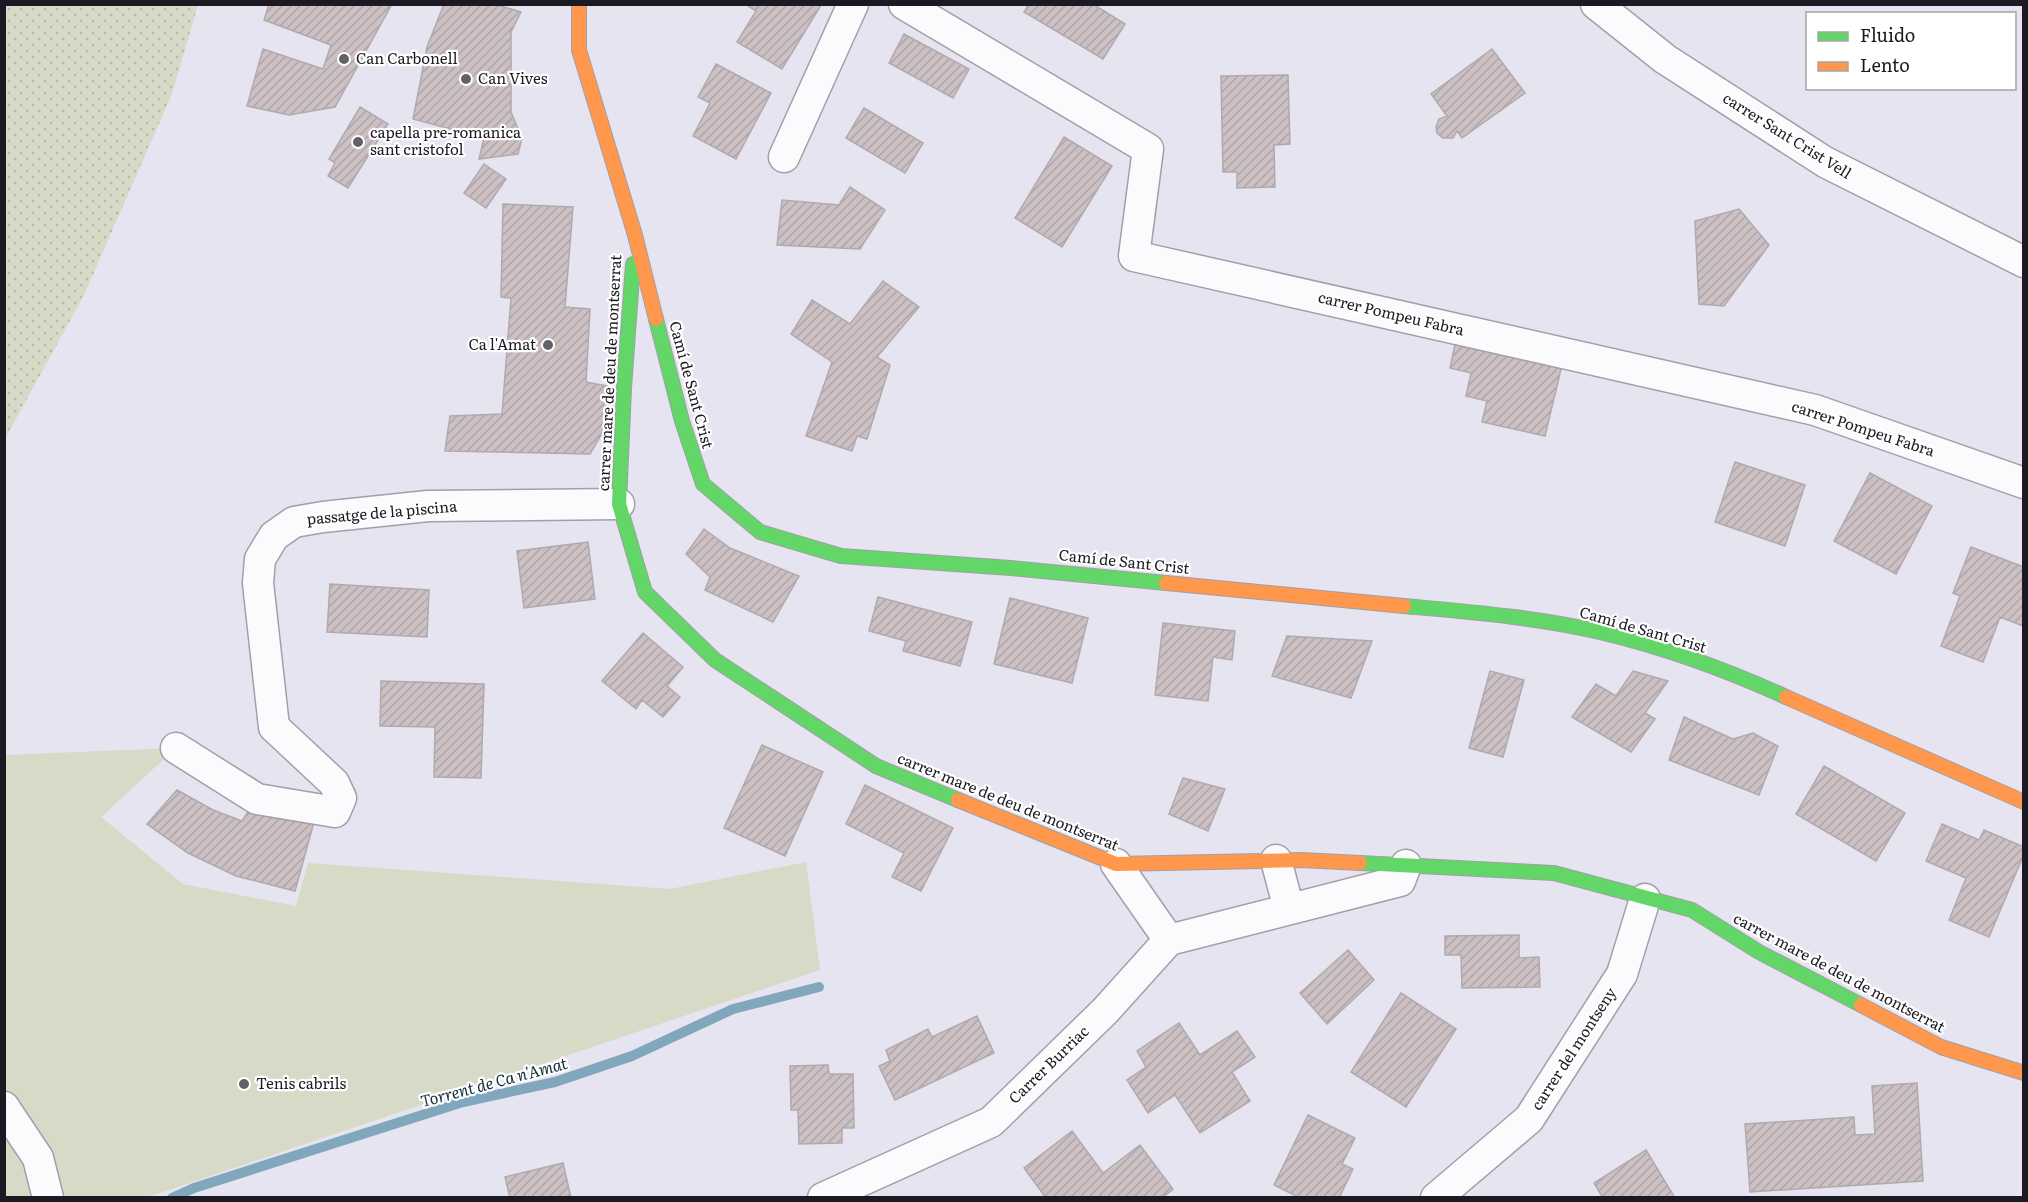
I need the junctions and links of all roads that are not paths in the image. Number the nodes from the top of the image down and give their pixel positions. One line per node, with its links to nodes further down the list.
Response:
1 (579, 4): 6 (street, Camí de Sant Crist)
2 (853, 4): 5 (street)
3 (904, 4): 8 (street, carrer Pompeu Fabra)
4 (1596, 4): 7 (street, carrer Sant Crist Vell)
5 (784, 157)
6 (635, 235): 9 (street, carrer mare de deu de montserrat); 11 (street, Camí de Sant Crist)
7 (2024, 262)
8 (2024, 483)
9 (619, 504): 10 (street, passatge de la piscina); 13 (street, carrer mare de deu de montserrat)
10 (176, 748)
11 (2024, 802)
12 (1276, 860): 13 (street, carrer mare de deu de montserrat); 14 (street, carrer mare de deu de montserrat); 16 (street)
13 (1116, 864): 17 (street)
14 (1406, 865): 15 (street, carrer mare de deu de montserrat); 16 (street)
15 (1645, 898): 18 (street, carrer mare de deu de montserrat); 22 (street, carrer del montseny)
16 (1289, 909): 17 (street)
17 (1169, 940): 21 (street, Carrer Burriac)
18 (2024, 1073)
19 (4, 1107): 20 (street)
20 (48, 1197)
21 (823, 1197)
22 (1436, 1197)

